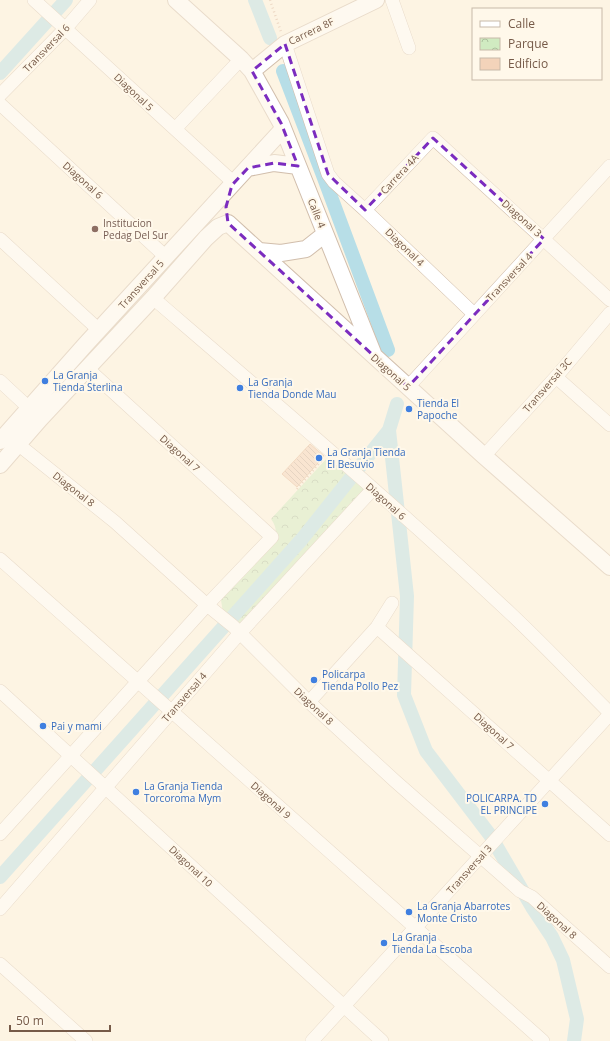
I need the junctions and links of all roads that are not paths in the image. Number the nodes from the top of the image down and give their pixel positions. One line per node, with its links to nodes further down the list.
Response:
1 (34, 0): 7 (street, Diagonal 5)
2 (90, 0): 7 (street, Transversal 6)
3 (176, 0): 10 (street)
4 (376, 0): 6 (street, Carrera 8F)
5 (392, 0): 9 (street)
6 (357, 4): 8 (street, Carrera 8F)
7 (63, 26): 12 (street, Transversal 6); 14 (street, Diagonal 5)
8 (284, 44): 11 (street, Carrera 8F); 21 (street, Diagonal 4)
9 (408, 48)
10 (241, 59): 11 (street); 14 (street)
11 (252, 71): 15 (street, Calle 4)
12 (0, 95)
13 (0, 104): 27 (street, Diagonal 6)
14 (175, 129): 20 (street, Diagonal 5)
15 (283, 129): 17 (street, Calle 4); 19 (street, Transversal 5)
16 (433, 138): 21 (street, Carrera 4A); 25 (street, Diagonal 3)
17 (298, 166): 19 (street); 23 (street, Calle 4)
18 (610, 166): 25 (street, Transversal 4)
19 (248, 168): 20 (street, Transversal 5)
20 (233, 184): 22 (street); 27 (street, Transversal 5)
21 (365, 210): 31 (street, Diagonal 4)
22 (228, 223): 26 (street, Diagonal 5); 28 (street, Transversal 5)
23 (325, 234): 26 (street); 33 (street, Calle 4)
24 (0, 239): 32 (street)
25 (544, 239): 29 (street, Diagonal 3); 31 (street, Transversal 4)
26 (259, 251): 33 (street, Diagonal 5)
27 (166, 256): 32 (street, Transversal 5)
28 (154, 298): 34 (street, Transversal 5); 44 (street, Diagonal 6)
29 (610, 300)
30 (610, 313): 35 (street, Transversal 3C)
31 (474, 314): 37 (street, Transversal 4)
32 (99, 330): 38 (street, Transversal 5)
33 (379, 362): 37 (street, Diagonal 5)
34 (88, 369): 41 (street, Transversal 5); 48 (street, Diagonal 7)
35 (556, 377): 39 (street); 42 (street, Transversal 3C)
36 (0, 381): 38 (street)
37 (402, 383): 42 (street, Diagonal 5)
38 (29, 408): 40 (street, Transversal 5)
39 (610, 425)
40 (0, 441)
41 (18, 445): 43 (street, Transversal 5); 48 (street, Diagonal 8)
42 (484, 456): 46 (street, Diagonal 5)
43 (0, 465)
44 (373, 489): 50 (street, Transversal 4); 55 (street, Diagonal 6)
45 (0, 559): 51 (street, Diagonal 9)
46 (610, 567)
47 (392, 603): 49 (street)
48 (211, 608): 50 (street, Diagonal 8); 51 (street)
49 (377, 627): 53 (street); 57 (street, Diagonal 7)
50 (236, 630): 53 (street, Diagonal 8); 54 (street, Transversal 4)
51 (142, 685): 54 (street, Diagonal 9); 56 (street)
52 (0, 691): 56 (street, Diagonal 10)
53 (309, 702): 61 (street, Diagonal 8)
54 (169, 709): 58 (street, Transversal 4); 63 (street, Diagonal 9)
55 (610, 713): 57 (street, Transversal 3)
56 (74, 759): 58 (street, Diagonal 10); 59 (street)
57 (549, 780): 60 (street, Diagonal 7); 61 (street, Transversal 3)
58 (102, 784): 62 (street, Transversal 4); 66 (street, Diagonal 10)
59 (1, 829)
60 (610, 835)
61 (484, 852): 63 (street, Transversal 3); 65 (street, Diagonal 8)
62 (0, 909)
63 (415, 928): 66 (street, Transversal 3); 70 (street, Diagonal 9)
64 (0, 964): 67 (street)
65 (610, 967)
66 (344, 1006): 68 (street, Transversal 3); 69 (street, Diagonal 10)
67 (86, 1041)
68 (312, 1041)
69 (382, 1041)
70 (543, 1041)

